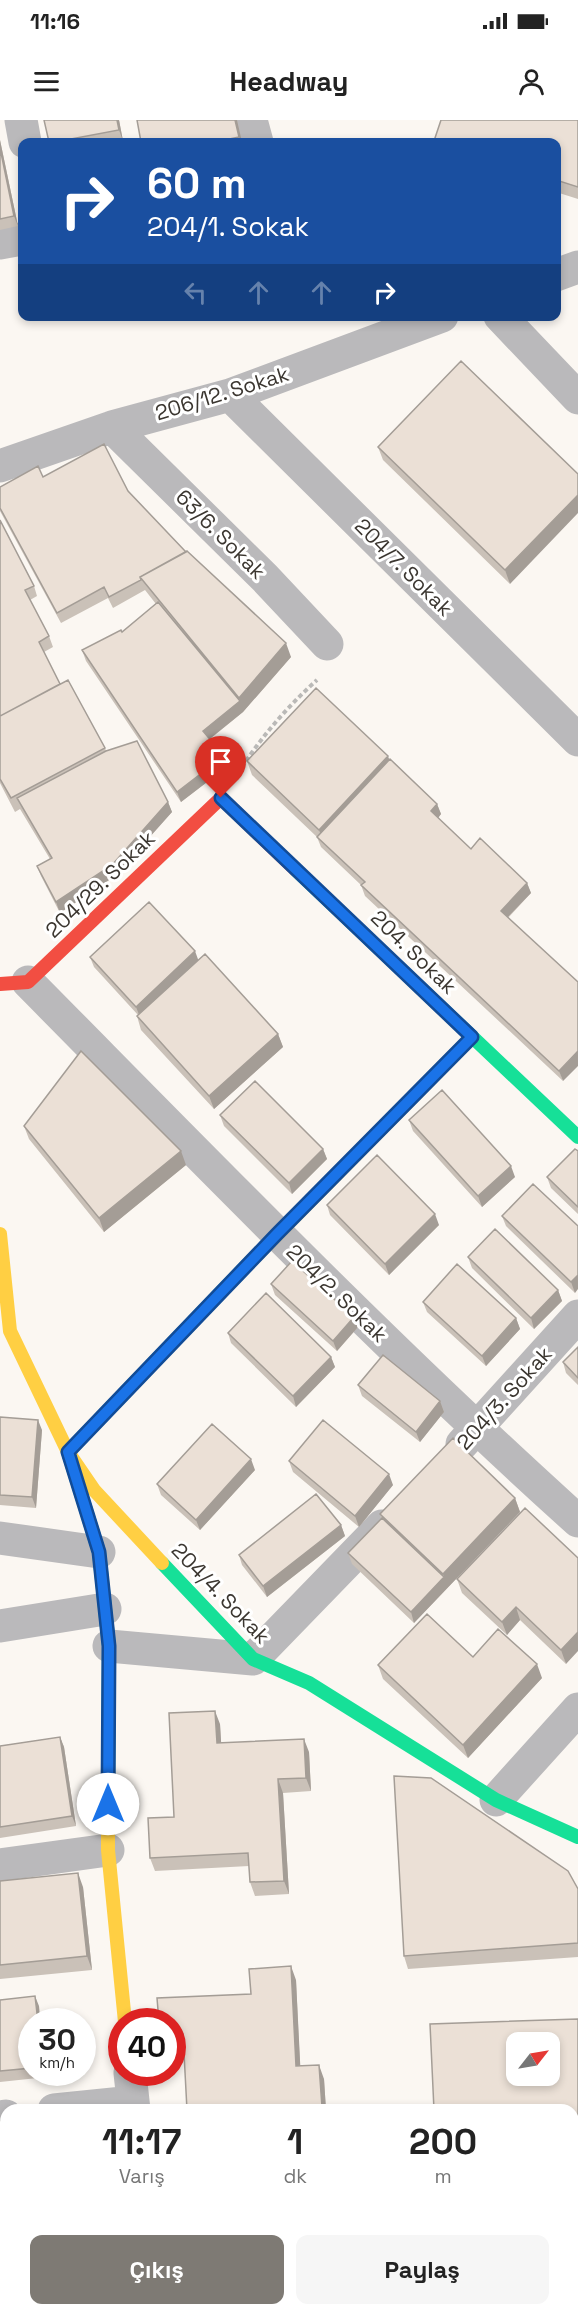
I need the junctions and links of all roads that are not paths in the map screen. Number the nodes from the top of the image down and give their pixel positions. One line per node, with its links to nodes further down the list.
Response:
1 (21, 120): 3 (street)
2 (251, 120): 4 (street)
3 (24, 138)
4 (256, 138)
5 (18, 239): 6 (street)
6 (0, 243)
7 (578, 267): 8 (street)
8 (561, 273)
9 (429, 321): 11 (street, 206/12. Sokak)
10 (505, 321): 12 (street)
11 (230, 395): 13 (street, 206/12. Sokak); 16 (street, 204/7. Sokak)
12 (578, 398)
13 (112, 426): 14 (street, 206/12. Sokak); 15 (street, 63/6. Sokak)
14 (0, 466)
15 (327, 644)
16 (578, 740)
17 (221, 798): 18 (street, 204/29. Sokak); 19 (street, 204. Sokak)
18 (14, 983): 22 (street, 204/2. Sokak)
19 (472, 1037): 20 (street, 204. Sokak); 22 (street)
20 (578, 1137)
21 (0, 1234): 25 (street, 204/4. Sokak)
22 (277, 1234): 24 (street, 204/2. Sokak); 25 (street)
23 (578, 1316): 24 (street, 204/3. Sokak)
24 (476, 1429): 26 (street, 204/3. Sokak); 28 (street, 204/2. Sokak)
25 (68, 1452): 30 (street); 34 (street, 204/4. Sokak)
26 (443, 1463)
27 (402, 1506): 34 (street)
28 (578, 1521)
29 (0, 1538): 30 (street)
30 (99, 1552): 31 (street)
31 (105, 1609): 32 (street); 33 (street)
32 (0, 1626)
33 (109, 1646): 34 (street); 38 (street)
34 (253, 1659): 36 (street, 204/4. Sokak)
35 (578, 1709): 36 (street)
36 (496, 1800): 37 (street, 204/4. Sokak)
37 (578, 1837)
38 (108, 1850): 39 (street); 40 (street)
39 (0, 1865)
40 (124, 2008)
41 (133, 2095): 42 (street)
42 (86, 2104)

